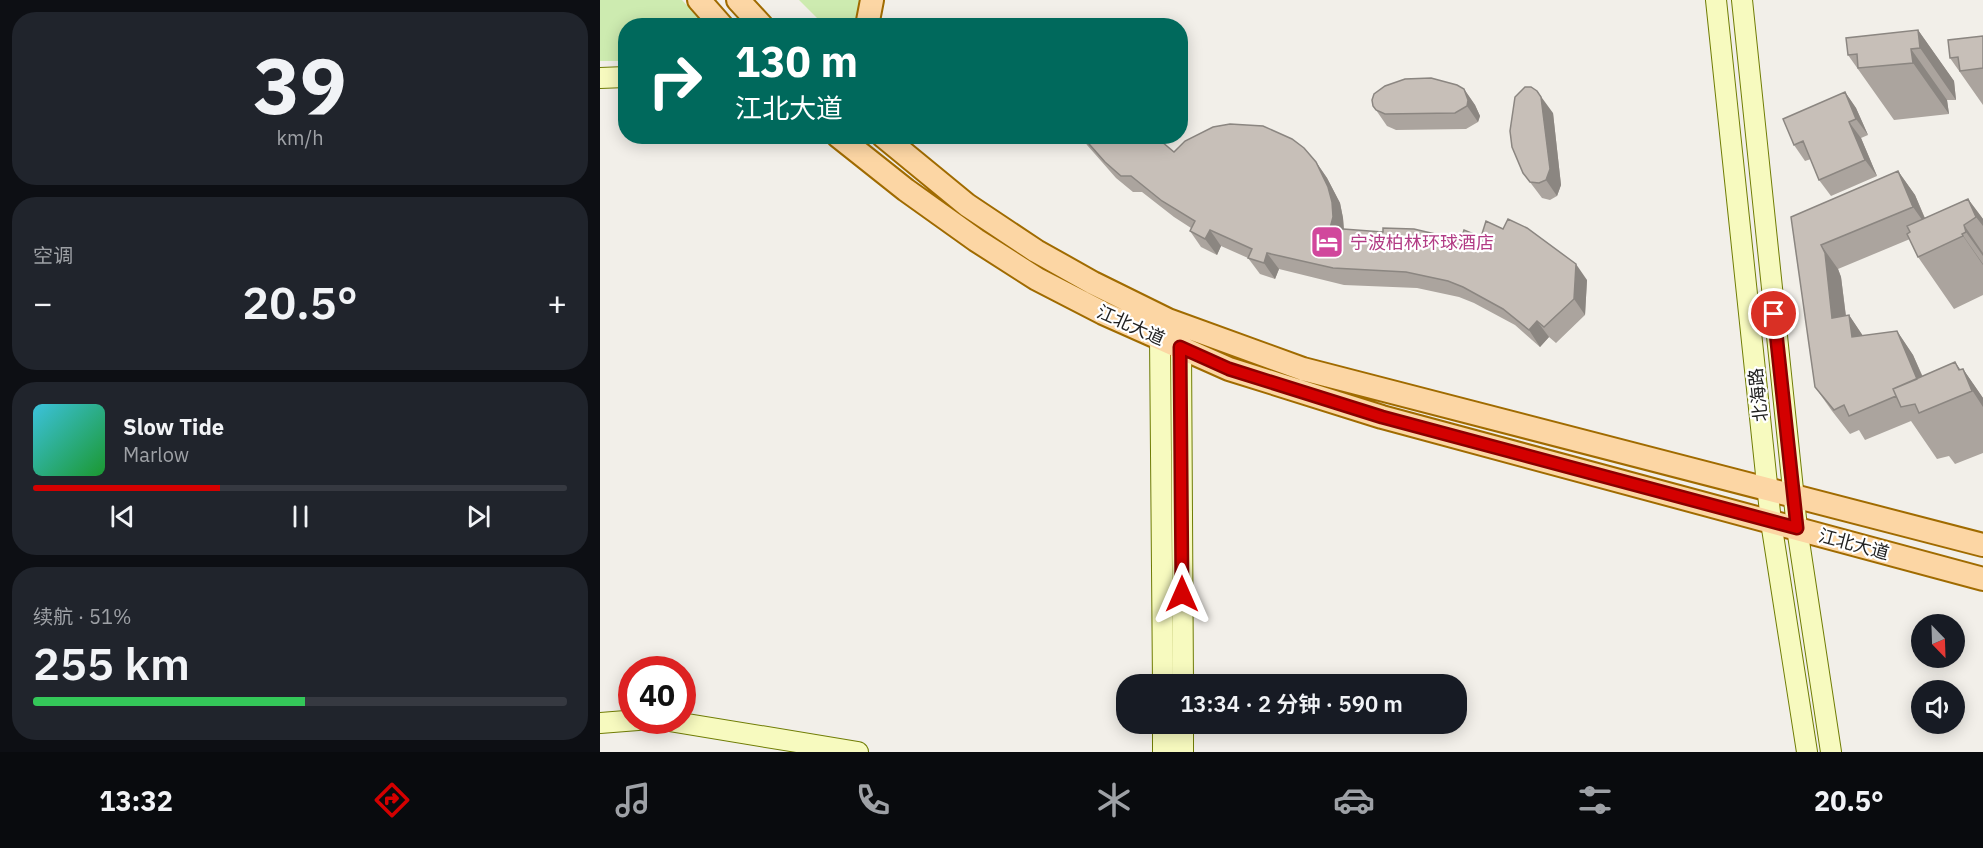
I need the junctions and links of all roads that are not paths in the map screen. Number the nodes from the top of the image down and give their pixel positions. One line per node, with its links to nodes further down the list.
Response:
1 (699, 0): 6 (main road)
2 (738, 0): 7 (main road)
3 (872, 0): 8 (main road)
4 (1716, 0): 14 (street, 北海路)
5 (1742, 0): 15 (street, 北海路)
6 (715, 18)
7 (755, 18)
8 (869, 18)
9 (618, 77): 10 (street)
10 (600, 78)
11 (848, 144): 13 (main road, 江北大道)
12 (894, 144): 13 (main road, 江北大道)
13 (1170, 335): 14 (main road, 江北大道); 16 (main road, 江北大道); 20 (street); 21 (street)
14 (1768, 489): 15 (main road, 江北大道); 16 (street, 北海路)
15 (1793, 495): 17 (street, 北海路); 18 (main road, 江北大道)
16 (1771, 522): 17 (main road, 江北大道); 30 (street, 北海路)
17 (1797, 528): 19 (main road, 江北大道); 31 (street, 北海路)
18 (1983, 544)
19 (1983, 579)
20 (1163, 674)
21 (1183, 674)
22 (618, 722): 23 (street)
23 (600, 723)
24 (696, 725): 27 (street)
25 (1163, 734): 28 (street)
26 (1183, 734): 29 (street)
27 (858, 752)
28 (1163, 752)
29 (1184, 752)
30 (1807, 752)
31 (1831, 752)

